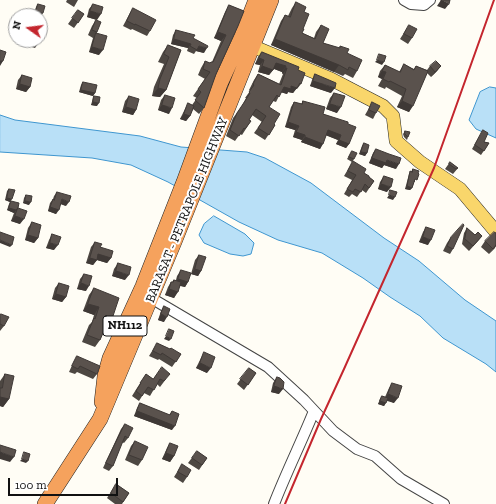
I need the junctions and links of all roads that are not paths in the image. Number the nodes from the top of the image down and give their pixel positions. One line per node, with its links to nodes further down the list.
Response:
1 (256, 0): 7 (highway, BARASAT - PETRAPOLE HIGHWAY / NH112)
2 (271, 0): 5 (highway, BARASAT - PETRAPOLE HIGHWAY / NH112)
3 (404, 0): 4 (street)
4 (430, 0)
5 (252, 46): 6 (main road); 7 (highway, BARASAT - PETRAPOLE HIGHWAY / NH112)
6 (496, 232)
7 (168, 240): 8 (highway, BARASAT - PETRAPOLE HIGHWAY / NH112); 10 (highway, BARASAT - PETRAPOLE HIGHWAY / NH112)
8 (151, 298): 9 (street); 10 (highway, BARASAT - PETRAPOLE HIGHWAY / NH112)
9 (314, 412): 12 (street); 13 (street)
10 (100, 419): 11 (highway, BARASAT - PETRAPOLE HIGHWAY / NH112)
11 (45, 504)
12 (274, 504)
13 (444, 504)

